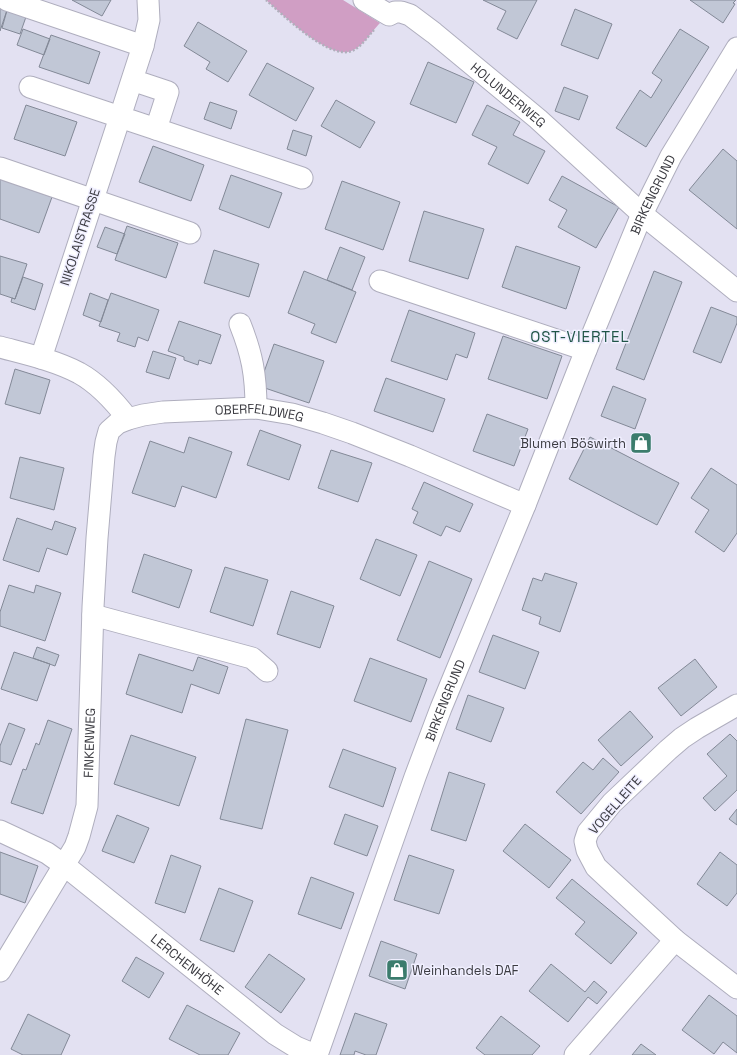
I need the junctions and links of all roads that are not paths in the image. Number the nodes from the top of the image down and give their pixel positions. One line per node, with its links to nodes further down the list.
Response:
1 (7, 0): 4 (street)
2 (148, 0): 4 (street, NIKOLAISTRASSE)
3 (364, 0): 13 (street, HOLUNDERWEG)
4 (143, 46): 6 (street, NIKOLAISTRASSE)
5 (737, 48): 13 (street, BIRKENGRUND)
6 (132, 80): 8 (street, NIKOLAISTRASSE); 9 (street)
7 (30, 87): 8 (street)
8 (120, 117): 9 (street); 12 (street, NIKOLAISTRASSE)
9 (156, 128): 11 (street)
10 (0, 168): 12 (street)
11 (302, 178)
12 (92, 200): 14 (street); 20 (street, NIKOLAISTRASSE)
13 (642, 214): 16 (street, HOLUNDERWEG); 19 (street, BIRKENGRUND)
14 (190, 233)
15 (380, 281): 19 (street)
16 (737, 291)
17 (240, 324): 21 (street)
18 (0, 347): 20 (street)
19 (586, 350): 23 (street, BIRKENGRUND)
20 (41, 358): 22 (street)
21 (256, 408): 22 (street, OBERFELDWEG); 23 (street, OBERFELDWEG)
22 (128, 419): 24 (street, FINKENWEG)
23 (525, 505): 32 (street, BIRKENGRUND)
24 (93, 615): 25 (street); 28 (street, FINKENWEG)
25 (267, 671)
26 (737, 705): 29 (street, VOGELLEITE)
27 (0, 831): 28 (street, LERCHENHÖHE)
28 (64, 865): 30 (street); 32 (street, LERCHENHÖHE)
29 (675, 940): 31 (street, VOGELLEITE); 33 (street)
30 (0, 971)
31 (737, 988)
32 (316, 1055)
33 (575, 1055)

